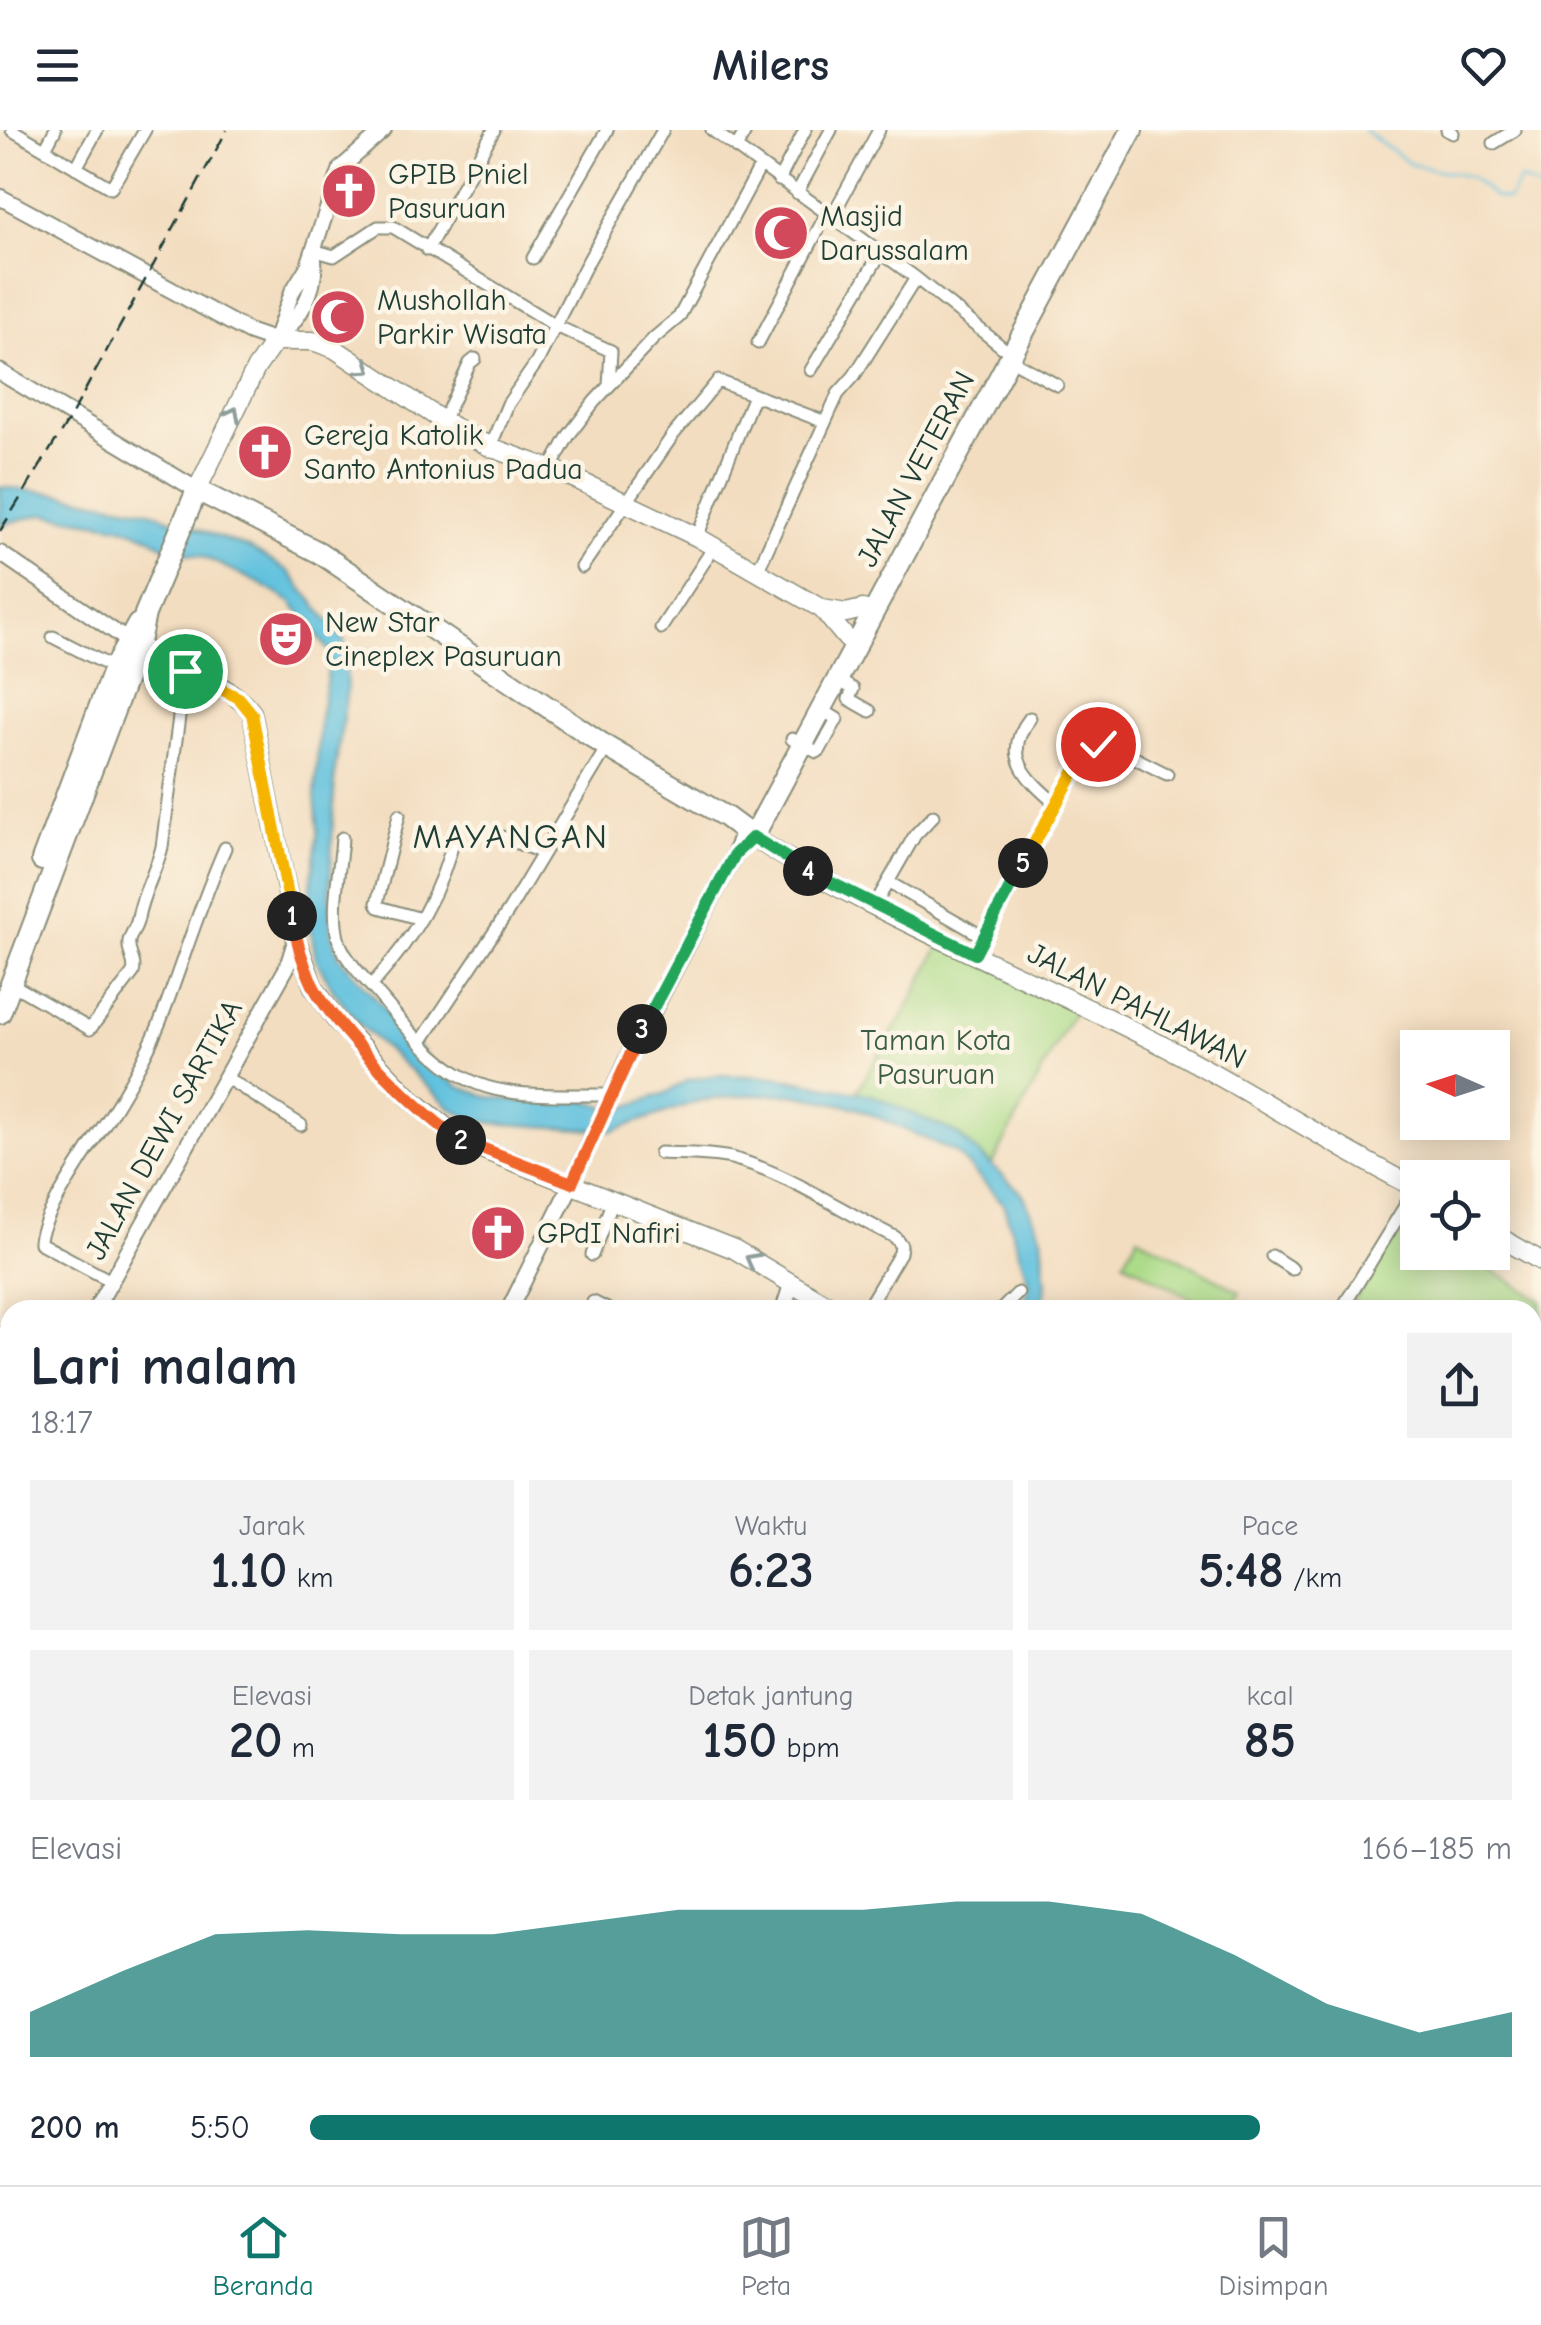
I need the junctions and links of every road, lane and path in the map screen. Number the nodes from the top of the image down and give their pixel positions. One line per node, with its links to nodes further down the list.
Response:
1 (12, 130): 19 (street)
2 (55, 130): 19 (street)
3 (97, 130): 21 (street)
4 (145, 130): 21 (street)
5 (384, 130): 26 (street)
6 (494, 130): 27 (street)
7 (608, 130): 29 (street)
8 (663, 130): 32 (street)
9 (712, 130): 18 (street)
10 (746, 130): 18 (street)
11 (806, 130): 22 (street)
12 (831, 130): 23 (street)
13 (879, 130): 25 (street)
14 (1117, 130): 30 (highway, JALAN VETERAN)
15 (1132, 130): 30 (highway, JALAN VETERAN)
16 (1515, 130): 17 (street)
17 (1494, 143)
18 (736, 148): 20 (street)
19 (45, 149): 21 (street)
20 (760, 167): 22 (street); 38 (street)
21 (76, 168)
22 (779, 180): 23 (street)
23 (797, 193): 25 (street)
24 (0, 197): 33 (main road)
25 (828, 216): 28 (street); 34 (street)
26 (313, 250): 27 (street); 33 (street)
27 (426, 250): 32 (street)
28 (880, 254): 31 (street); 39 (street)
29 (533, 258)
30 (1053, 264): 36 (highway, JALAN VETERAN)
31 (916, 278): 36 (street); 46 (street)
32 (556, 326): 35 (street); 47 (street)
33 (274, 341): 45 (main road, one-way to 45); 49 (main road, one-way to 33)
34 (758, 342)
35 (610, 350): 38 (street); 42 (street)
36 (1006, 353): 41 (street); 44 (highway, JALAN VETERAN)
37 (475, 359): 45 (street)
38 (630, 361): 42 (street)
39 (810, 370)
40 (0, 372): 49 (main road)
41 (1057, 385)
42 (609, 386): 48 (street)
43 (757, 396): 46 (street); 50 (street); 51 (street)
44 (970, 420): 56 (highway, JALAN VETERAN); 60 (highway, JALAN VETERAN)
45 (443, 422): 47 (main road)
46 (825, 422): 54 (street)
47 (490, 447): 48 (main road)
48 (550, 470): 50 (main road)
49 (196, 490): 59 (highway); 69 (highway)
50 (626, 503): 51 (main road); 53 (street)
51 (705, 542): 54 (main road); 57 (street)
52 (1, 556): 59 (street)
53 (582, 567)
54 (757, 572): 55 (main road)
55 (822, 609): 56 (main road); 60 (main road)
56 (863, 609): 60 (highway, JALAN VETERAN)
57 (660, 628)
58 (52, 637): 61 (street)
59 (133, 644): 61 (highway); 62 (main road); 86 (highway)
60 (849, 646): 63 (highway, JALAN VETERAN); 68 (highway, JALAN VETERAN)
61 (114, 668): 86 (highway)
62 (185, 671): 83 (main road); 86 (street)
63 (838, 680): 64 (street); 66 (highway, JALAN VETERAN)
64 (850, 700): 65 (street); 66 (street)
65 (870, 711)
66 (829, 715): 68 (highway, JALAN VETERAN)
67 (1030, 718): 71 (street)
68 (797, 742): 75 (highway, JALAN VETERAN)
69 (607, 746): 75 (highway); 79 (street)
70 (1167, 774): 71 (street)
71 (1056, 804): 84 (street)
72 (399, 814): 82 (street)
73 (933, 816): 80 (street)
74 (456, 830): 82 (street)
75 (748, 833): 81 (main road, JALAN PAHLAWAN); 92 (main road)
76 (502, 837): 79 (street)
77 (342, 838): 88 (street)
78 (226, 848): 104 (street)
79 (543, 853): 90 (street)
80 (888, 882): 81 (street); 84 (street)
81 (874, 906): 84 (main road, JALAN PAHLAWAN)
82 (421, 919): 88 (street)
83 (296, 938): 85 (street, JALAN DEWI SARTIKA); 87 (main road)
84 (978, 945): 95 (main road, JALAN PAHLAWAN)
85 (281, 977): 87 (street); 91 (street, JALAN DEWI SARTIKA)
86 (5, 979): 89 (highway)
87 (312, 986): 96 (main road)
88 (372, 986): 90 (street)
89 (0, 1013)
90 (421, 1042): 92 (street)
91 (225, 1078): 93 (street); 104 (street, JALAN DEWI SARTIKA)
92 (610, 1098): 96 (main road)
93 (301, 1125)
94 (660, 1153): 111 (street)
95 (1400, 1178)
96 (572, 1183): 97 (main road); 108 (main road)
97 (613, 1200): 100 (street); 105 (main road, one-way to 97)
98 (1400, 1215): 113 (street)
99 (1510, 1243): 102 (main road)
100 (592, 1256)
101 (1272, 1256): 103 (street)
102 (1541, 1261)
103 (1292, 1269)
104 (111, 1281): 107 (street, JALAN DEWI SARTIKA)
105 (792, 1282): 109 (street); 110 (main road)
106 (1018, 1292): 112 (street)
107 (100, 1300)
108 (514, 1300)
109 (786, 1300)
110 (820, 1300)
111 (872, 1300)
112 (1010, 1300)
113 (1346, 1300)

